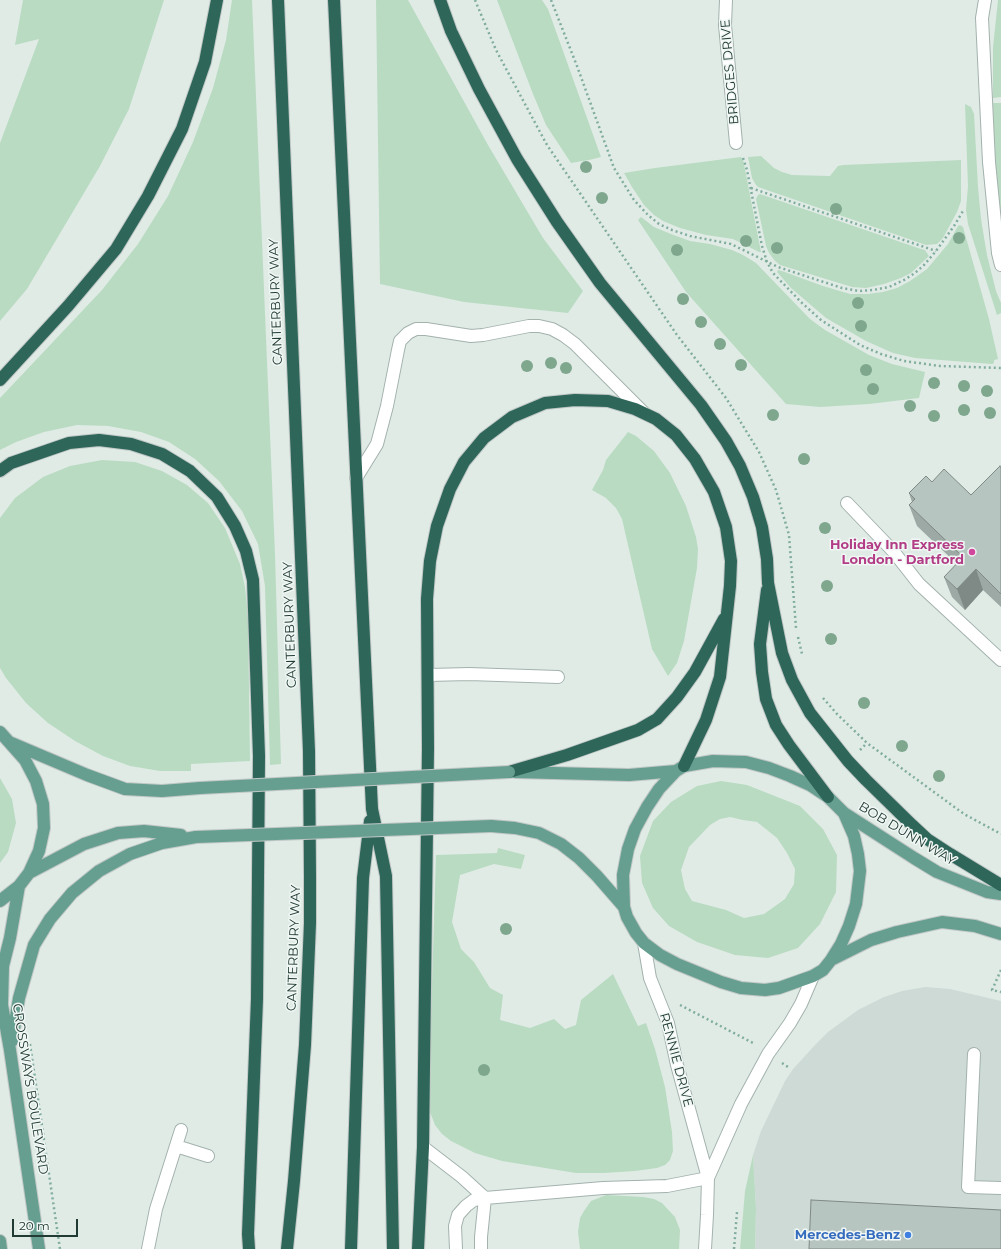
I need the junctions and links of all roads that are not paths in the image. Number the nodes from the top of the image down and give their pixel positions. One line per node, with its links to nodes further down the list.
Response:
1 (217, 0): 9 (highway)
2 (278, 0): 52 (highway, CANTERBURY WAY)
3 (334, 0): 12 (highway)
4 (440, 0): 14 (highway)
5 (726, 0): 7 (street, BRIDGES DRIVE)
6 (985, 0): 8 (street)
7 (736, 143)
8 (1001, 265)
9 (0, 380)
10 (644, 413): 12 (street); 15 (highway); 17 (highway)
11 (0, 471): 51 (highway)
12 (356, 478): 24 (highway)
13 (848, 503): 16 (street)
14 (768, 583): 23 (highway); 28 (highway)
15 (726, 614): 21 (highway); 22 (highway)
16 (1001, 660)
17 (428, 674): 18 (street); 41 (highway)
18 (558, 678)
19 (0, 732): 20 (main road)
20 (9, 742): 22 (main road, bridge); 27 (main road)
21 (680, 769): 22 (main road); 23 (main road); 32 (main road)
22 (509, 772)
23 (828, 797): 25 (main road)
24 (372, 809): 47 (highway); 53 (highway)
25 (844, 812): 30 (main road, BOB DUNN WAY); 35 (main road)
26 (196, 837): 27 (main road); 32 (main road, bridge); 37 (main road)
27 (29, 872): 29 (main road)
28 (996, 882)
29 (19, 886): 31 (main road); 37 (main road, CROSSWAYS BOULEVARD)
30 (1001, 894)
31 (0, 901)
32 (624, 907): 34 (main road)
33 (1001, 934): 35 (main road)
34 (644, 943): 36 (main road); 43 (street, RENNIE DRIVE)
35 (831, 960): 36 (main road)
36 (813, 976): 43 (street, RENNIE DRIVE)
37 (10, 1050): 49 (main road, CROSSWAYS BOULEVARD)
38 (974, 1054): 44 (street)
39 (181, 1130): 40 (street)
40 (176, 1146): 42 (street); 50 (street)
41 (423, 1147): 45 (street); 54 (highway)
42 (208, 1156)
43 (708, 1178): 45 (street); 57 (street, RENNIE DRIVE)
44 (1001, 1188)
45 (486, 1198): 55 (street); 56 (street)
46 (0, 1241): 48 (main road)
47 (351, 1247)
48 (1, 1249)
49 (39, 1249)
50 (148, 1249)
51 (249, 1249)
52 (286, 1249)
53 (393, 1249)
54 (418, 1249)
55 (456, 1249)
56 (481, 1249)
57 (705, 1249)

